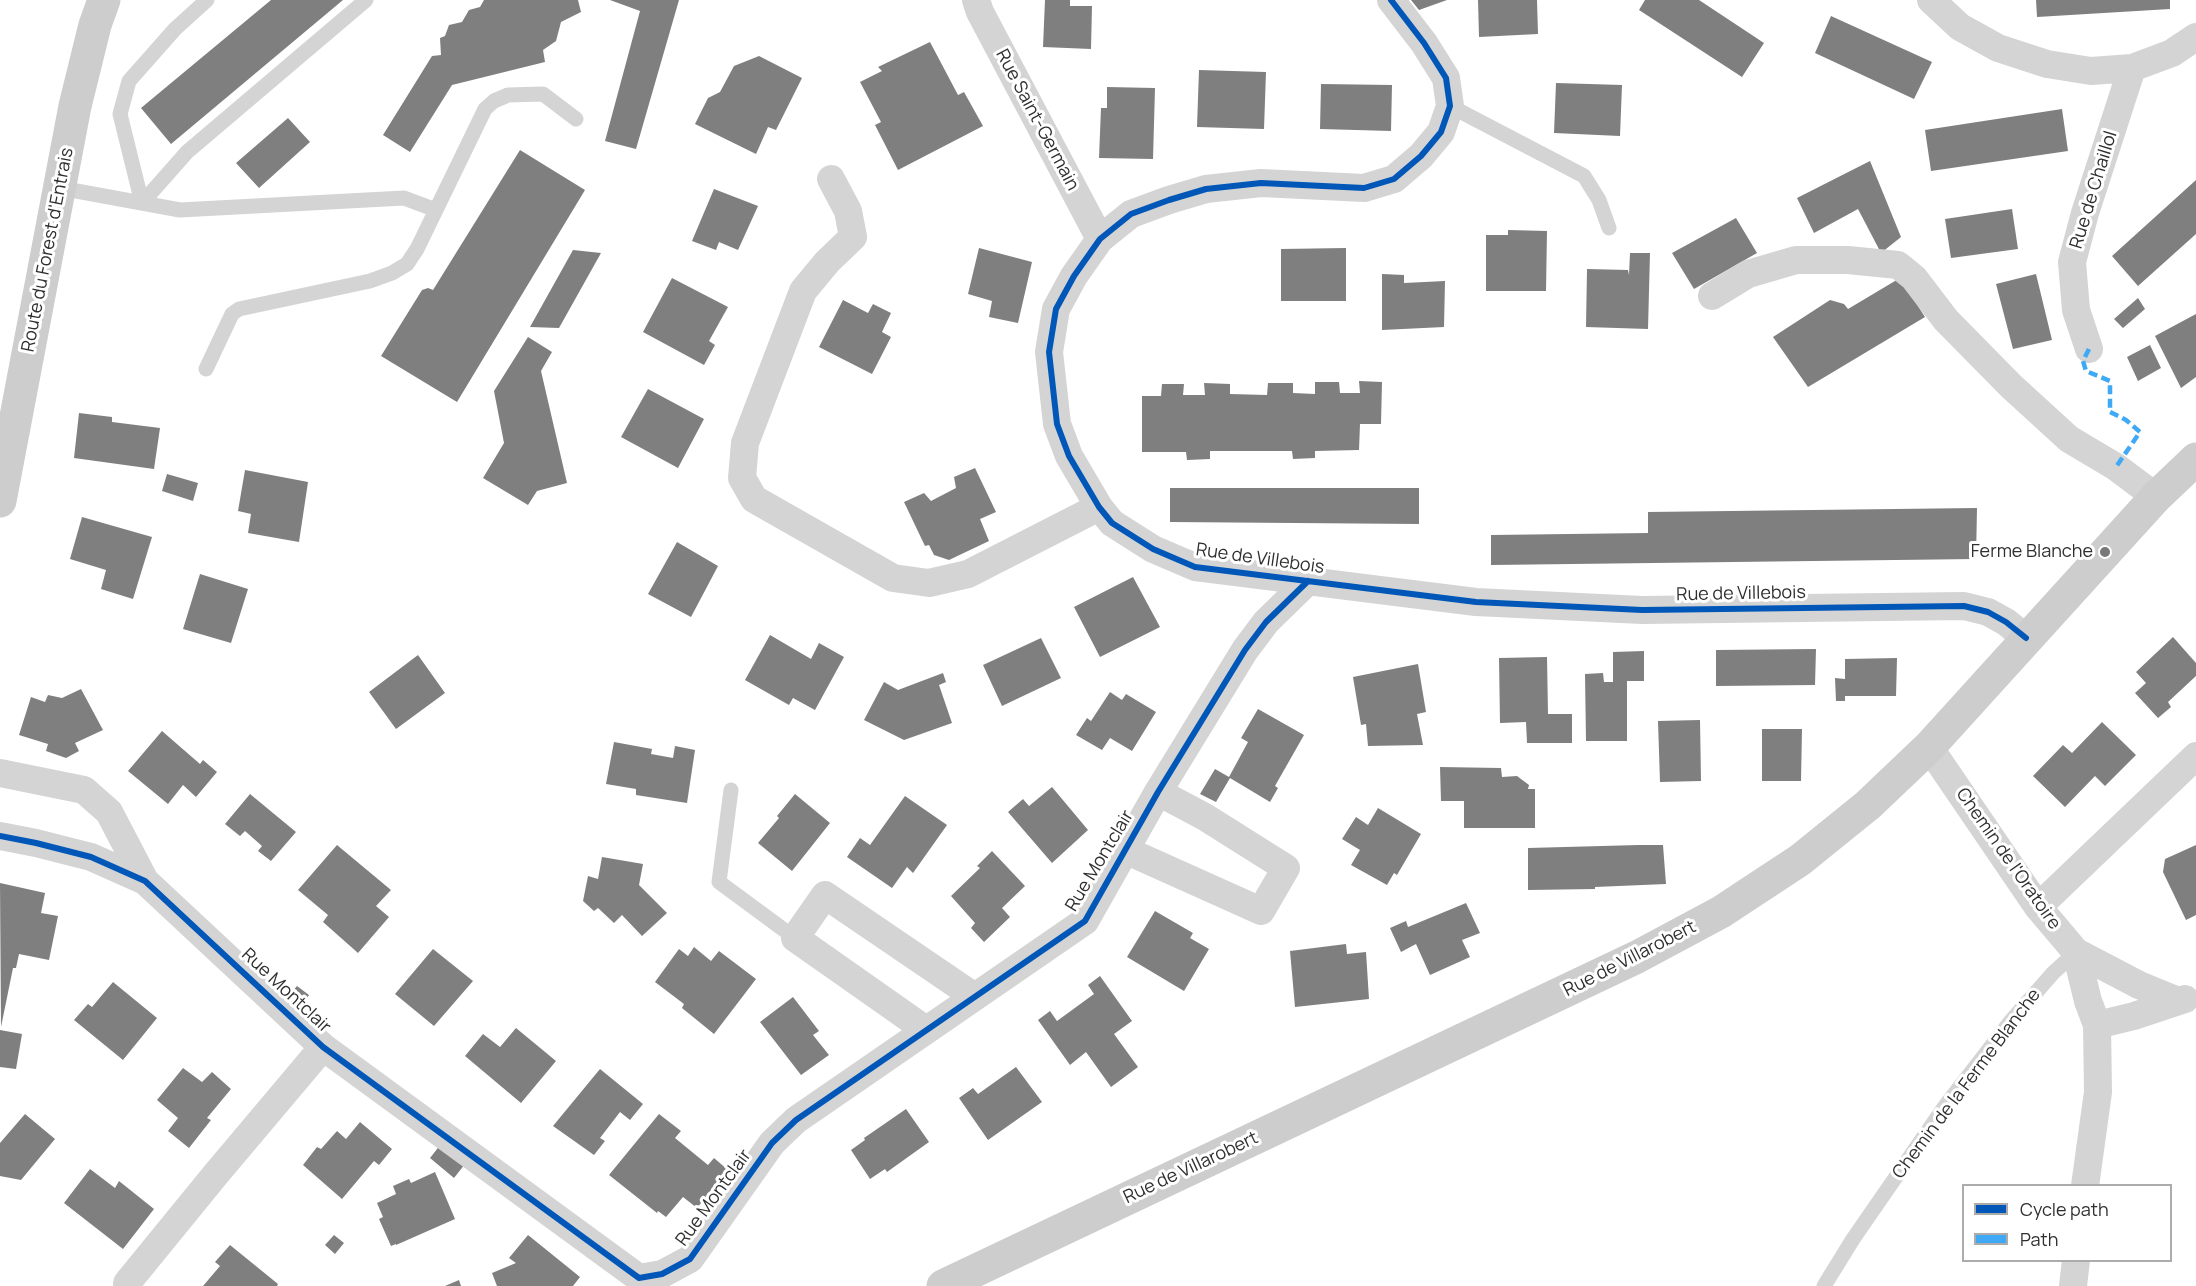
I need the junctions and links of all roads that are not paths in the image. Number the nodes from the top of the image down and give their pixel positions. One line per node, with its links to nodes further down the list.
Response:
1 (104, 0): 12 (main road, Route du Forest d'Entrais)
2 (207, 0): 13 (lane)
3 (366, 0): 13 (lane)
4 (976, 0): 16 (street, Rue Saint-Germain)
5 (1391, 0): 9 (street)
6 (1931, 0): 8 (street)
7 (2196, 37): 8 (street)
8 (2132, 68): 18 (street, Rue de Chaillol)
9 (1450, 106): 15 (lane); 16 (street, Rue de Villebois)
10 (576, 119): 14 (lane)
11 (831, 180): 23 (street)
12 (60, 188): 13 (lane); 22 (main road, Route du Forest d'Entrais)
13 (142, 203): 14 (lane)
14 (436, 210): 19 (lane)
15 (1609, 228)
16 (1100, 239): 23 (street, Rue de Villebois)
17 (1712, 296): 21 (street)
18 (2089, 349)
19 (206, 369)
20 (2196, 459): 21 (main road, Rue de Villarobert)
21 (2156, 496): 25 (main road, Rue de Villarobert)
22 (0, 501)
23 (1099, 507): 24 (street, Rue de Villebois)
24 (1308, 581): 25 (street, Rue de Villebois); 30 (street, Rue Montclair)
25 (2026, 638): 26 (main road, Rue de Villarobert)
26 (1929, 747): 34 (street, Chemin de l'Oratoire); 45 (main road, Rue de Villarobert)
27 (2196, 756): 34 (street)
28 (0, 773): 33 (street, Rue Montclair)
29 (730, 790): 35 (lane)
30 (1158, 792): 32 (street, Rue Montclair); 32 (street)
31 (0, 836): 33 (street, Rue Montclair)
32 (1125, 850): 37 (street, Rue Montclair)
33 (145, 881): 41 (street, Rue Montclair)
34 (2038, 907): 36 (street, Chemin de l'Oratoire)
35 (795, 938): 37 (street); 40 (street)
36 (2076, 952): 38 (street); 39 (street, Chemin de l'Oratoire); 46 (lane, Chemin de la Ferme Blanche)
37 (975, 997): 40 (street, Rue Montclair)
38 (2187, 998): 39 (street)
39 (2097, 1025): 42 (street, Chemin de l'Oratoire)
40 (926, 1030): 41 (street, Rue Montclair)
41 (323, 1047): 44 (street)
42 (2085, 1184)
43 (2076, 1262): 47 (street)
44 (127, 1283)
45 (943, 1286)
46 (1824, 1286)
47 (2073, 1286)

